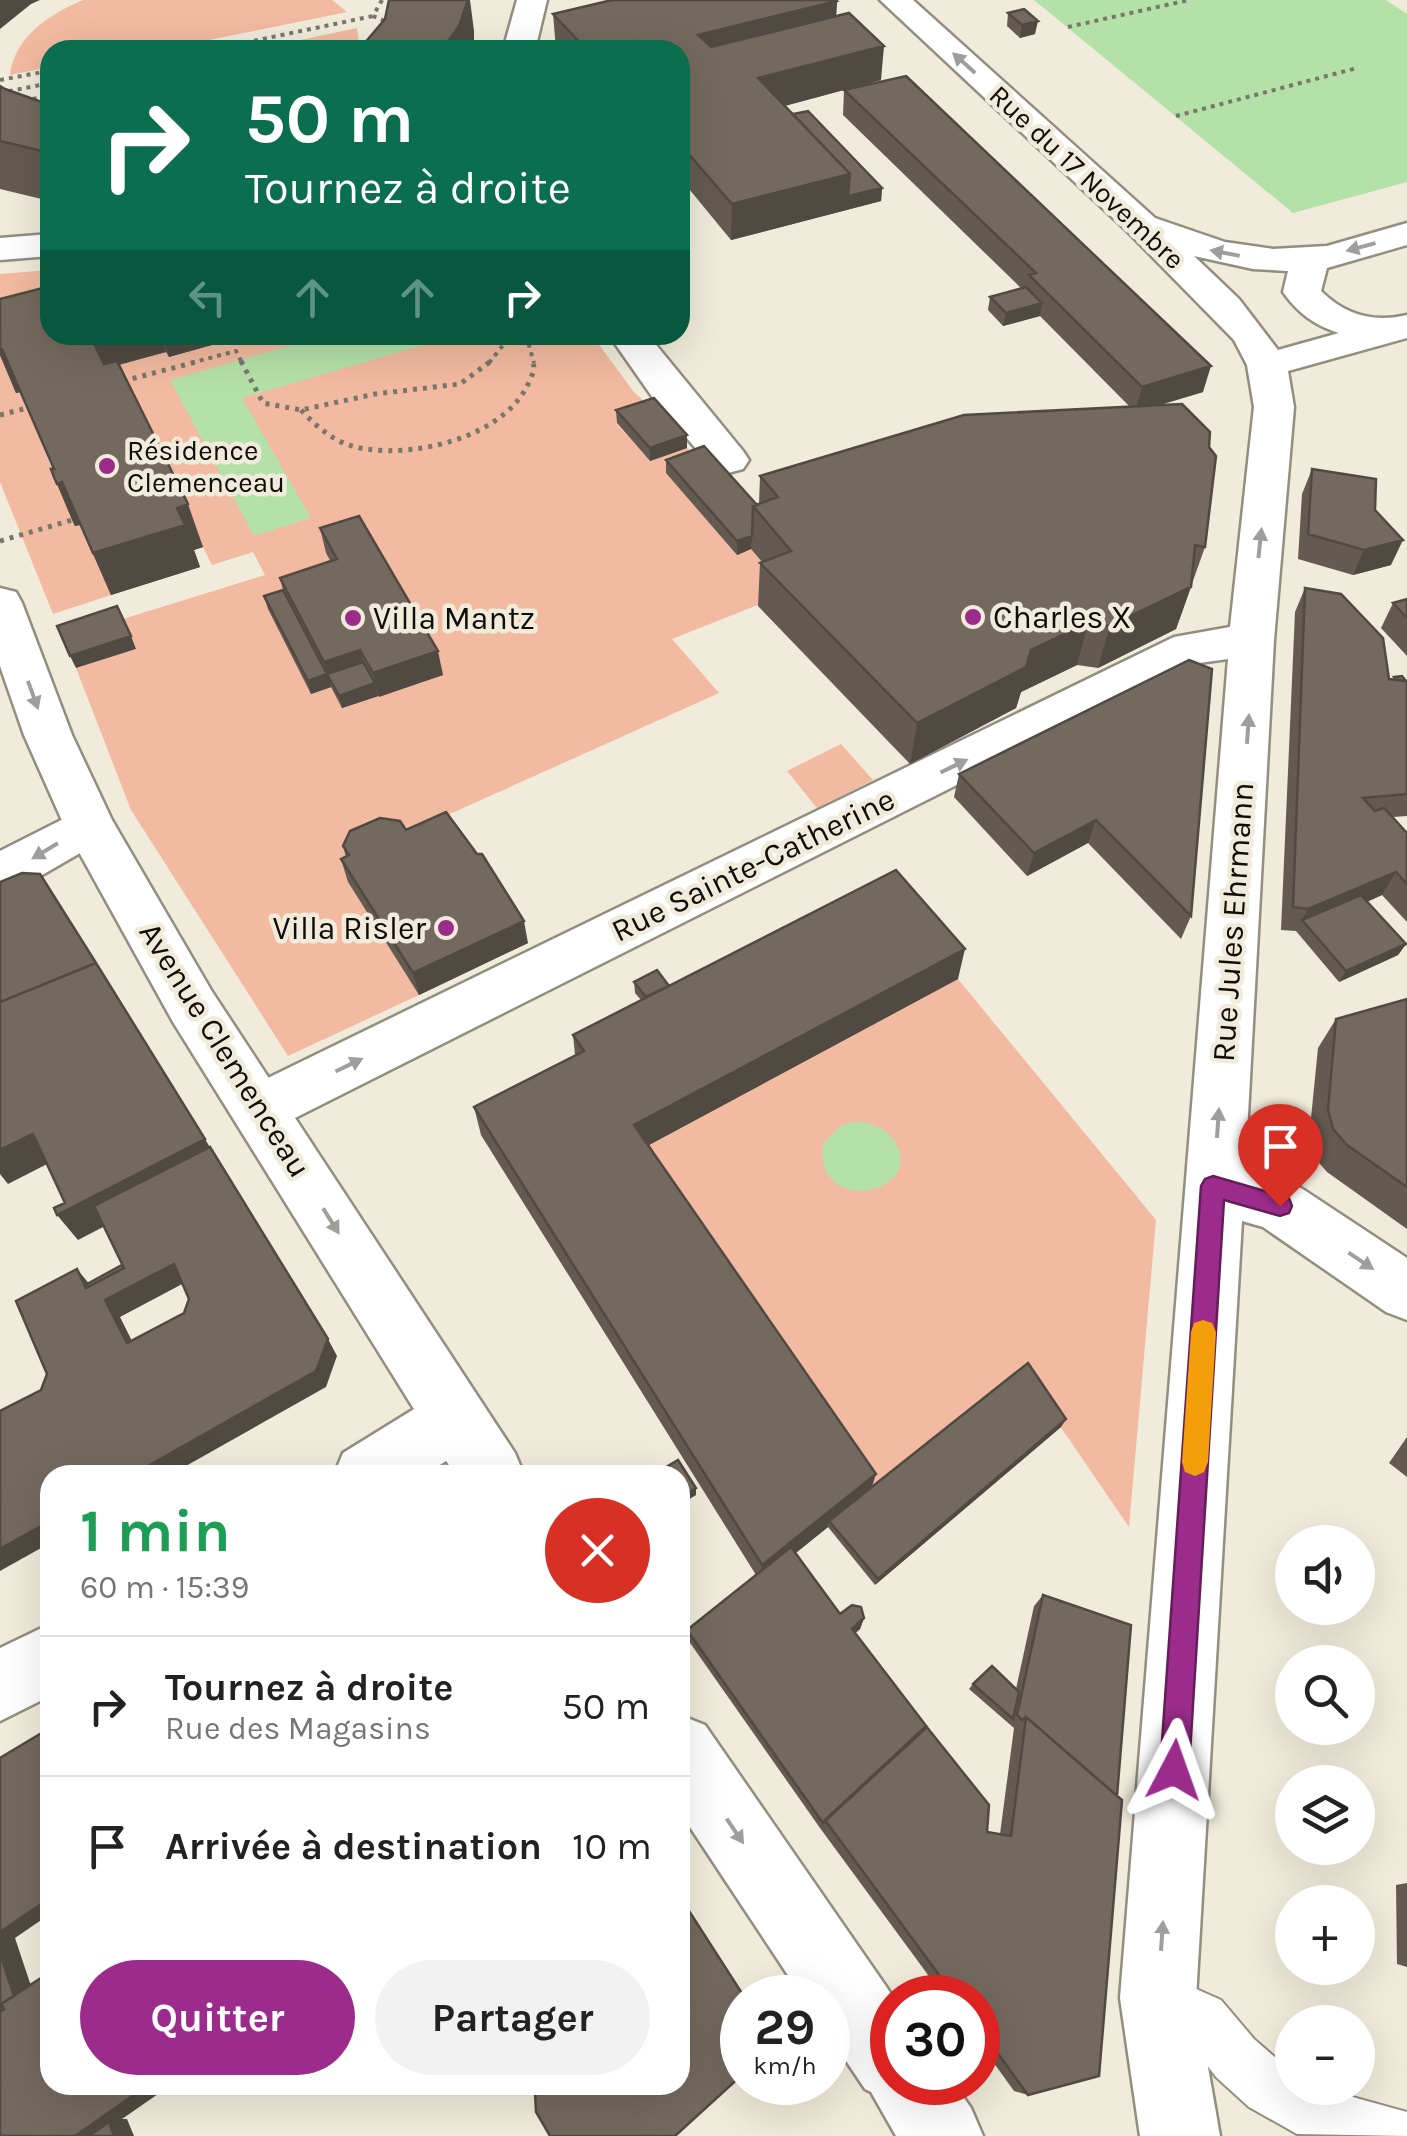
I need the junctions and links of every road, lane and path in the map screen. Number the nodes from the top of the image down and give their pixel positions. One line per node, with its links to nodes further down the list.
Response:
1 (382, 0): 5 (path)
2 (532, 0): 9 (street)
3 (894, 0): 18 (street, Rue du 17 Novembre, one-way to 3)
4 (1189, 0): 7 (path)
5 (373, 16): 6 (path); 8 (path)
6 (394, 24)
7 (1068, 28)
8 (258, 40)
9 (522, 40)
10 (1357, 68): 17 (path)
11 (40, 72): 12 (path)
12 (0, 80)
13 (40, 83): 14 (path)
14 (0, 93)
15 (40, 97): 16 (path)
16 (19, 102)
17 (1176, 116)
18 (1140, 222): 22 (street, one-way to 18); 27 (street, Rue du 17 Novembre)
19 (1407, 234): 22 (street, one-way to 22)
20 (40, 246): 21 (street)
21 (0, 248)
22 (1315, 259): 23 (street)
23 (1397, 329): 27 (street)
24 (504, 345): 30 (path)
25 (529, 345): 30 (path)
26 (636, 345): 32 (street)
27 (1267, 365): 36 (street, Rue Jules Ehrmann, one-way to 27)
28 (109, 385): 30 (path)
29 (28, 408): 31 (path)
30 (301, 410)
31 (0, 416)
32 (728, 460)
33 (72, 520): 34 (path)
34 (0, 541)
35 (0, 603): 37 (street, Avenue Clemenceau, one-way to 37)
36 (1251, 640): 39 (street, Rue Sainte-Catherine, one-way to 36); 40 (street, Rue Jules Ehrmann, one-way to 36)
37 (89, 825): 38 (street, one-way to 38); 39 (street, Avenue Clemenceau)
38 (0, 874)
39 (261, 1108): 42 (street, Avenue Clemenceau, one-way to 42)
40 (1213, 1186): 41 (street, one-way to 41); 48 (street, Rue Jules Ehrmann, one-way to 40)
41 (1407, 1292)
42 (454, 1420): 43 (street); 44 (street, Avenue Clemenceau)
43 (382, 1465)
44 (485, 1465)
45 (40, 1664): 46 (street)
46 (0, 1686)
47 (690, 1765): 49 (street, one-way to 49)
48 (1158, 1998): 52 (street, Rue Jules Ehrmann); 53 (lane)
49 (870, 2030)
50 (922, 2105): 51 (street)
51 (943, 2136)
52 (1180, 2136)
53 (1398, 2136)

